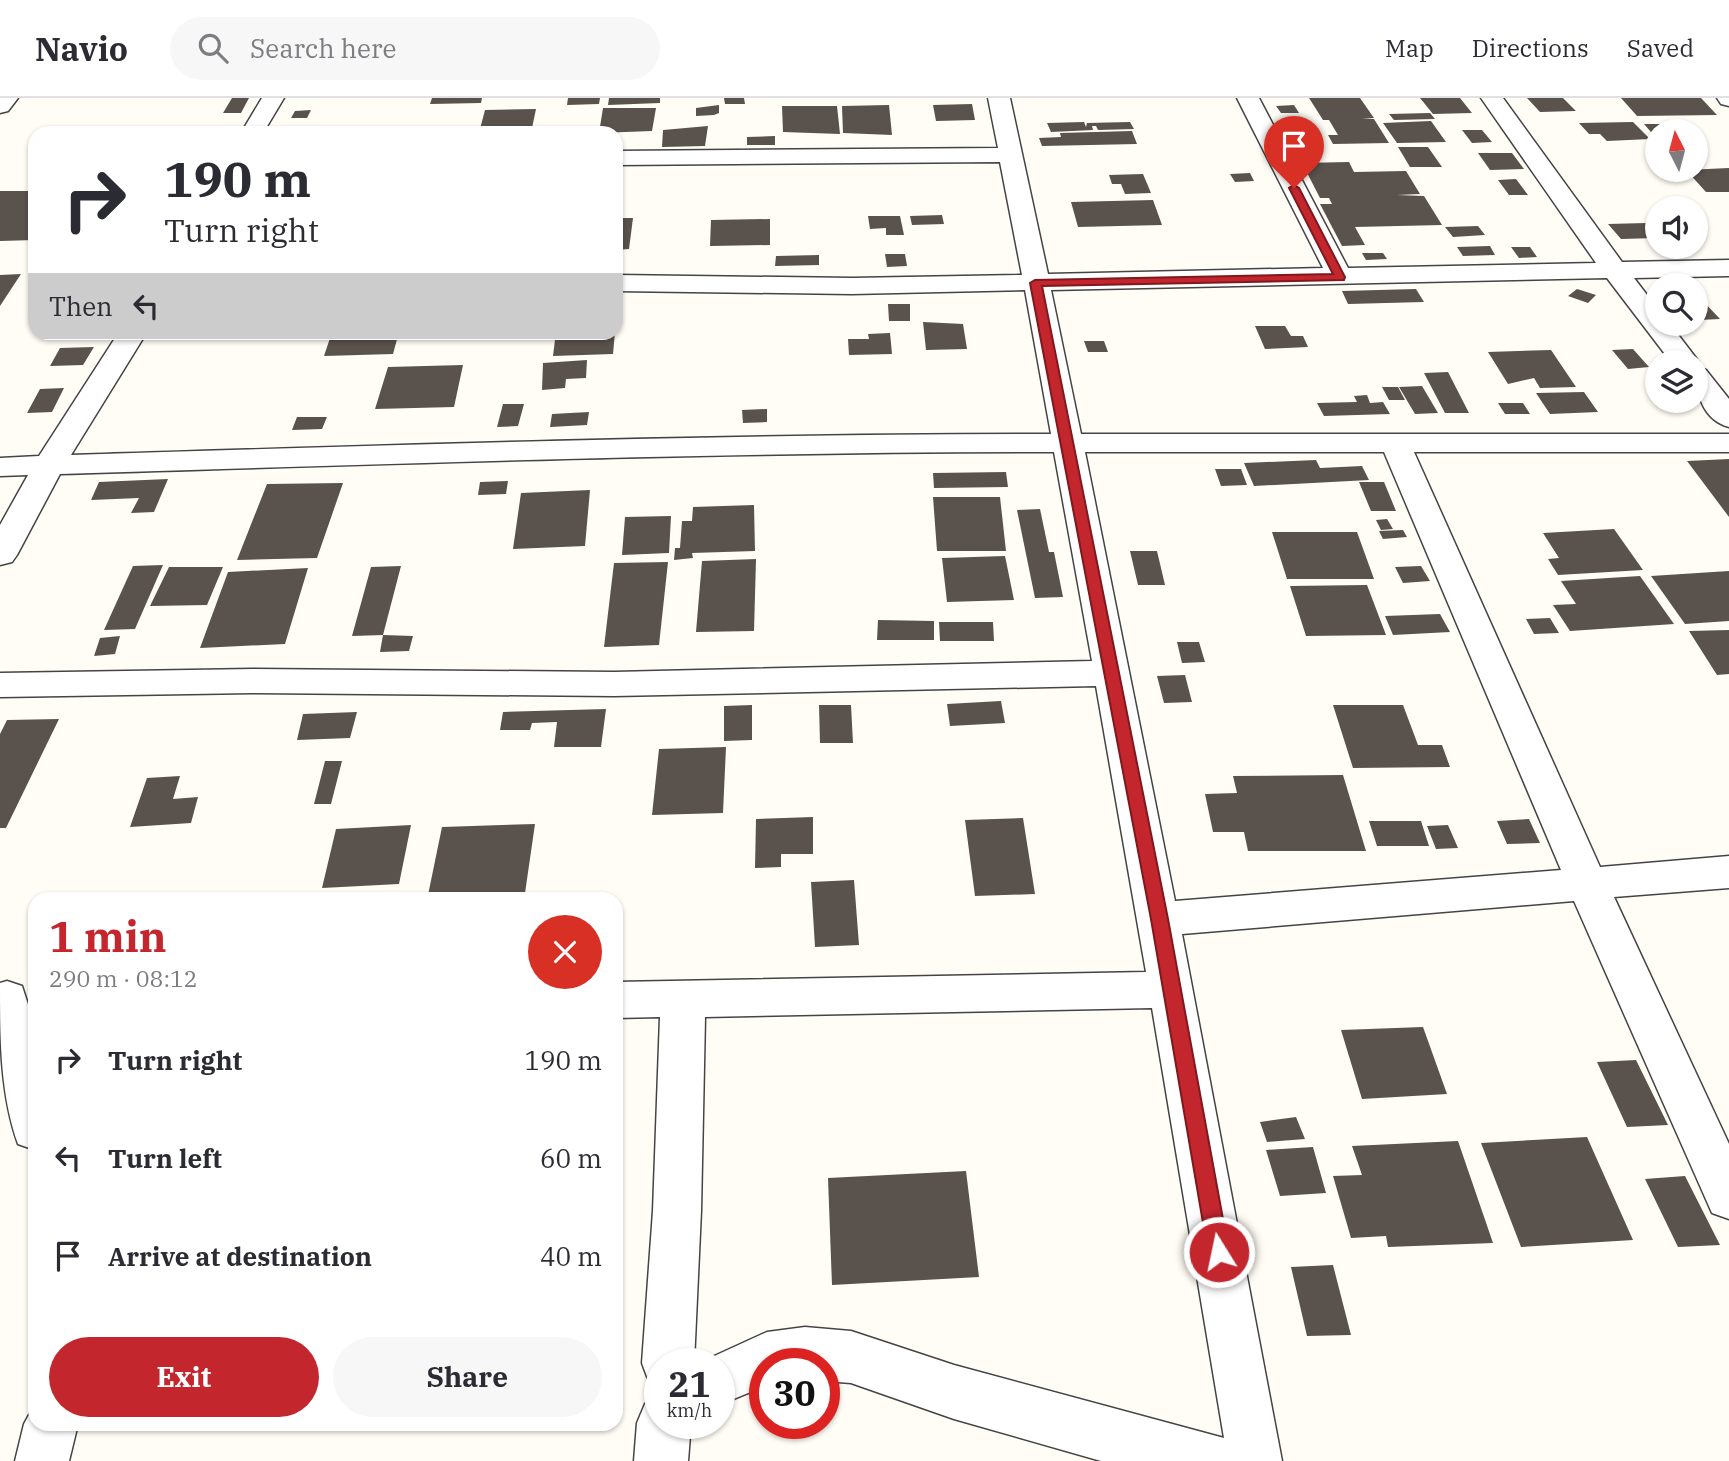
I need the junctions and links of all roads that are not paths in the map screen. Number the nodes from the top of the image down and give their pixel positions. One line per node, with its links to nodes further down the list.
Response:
1 (7, 98): 6 (street)
2 (273, 98): 7 (street)
3 (999, 98): 8 (street)
4 (1248, 98): 12 (street)
5 (1492, 98): 11 (street)
6 (0, 106)
7 (256, 126)
8 (1010, 155): 9 (street); 14 (street)
9 (623, 158)
10 (1729, 268): 11 (street)
11 (1614, 270): 12 (street); 16 (street)
12 (1340, 277): 14 (street)
13 (623, 283): 14 (street)
14 (1035, 283): 21 (street)
15 (128, 340): 23 (street)
16 (1676, 350)
17 (1708, 391): 18 (street)
18 (1729, 418)
19 (1394, 441): 20 (street); 21 (street); 28 (street)
20 (1729, 443)
21 (1069, 444): 23 (street); 25 (street)
22 (0, 467): 23 (street)
23 (48, 467): 24 (street)
24 (0, 555)
25 (1110, 673): 26 (street); 29 (street)
26 (0, 685)
27 (1729, 872): 28 (street)
28 (1588, 885): 29 (street); 35 (street)
29 (1160, 919): 30 (street)
30 (1172, 990): 33 (street); 43 (street)
31 (14, 999): 34 (street)
32 (623, 1000): 33 (street)
33 (683, 1000): 36 (street)
34 (28, 1086)
35 (1729, 1197)
36 (669, 1348)
37 (735, 1372): 42 (street)
38 (49, 1431): 40 (street)
39 (663, 1439): 41 (street)
40 (42, 1461)
41 (661, 1461)
42 (1212, 1461)
43 (1255, 1461)

